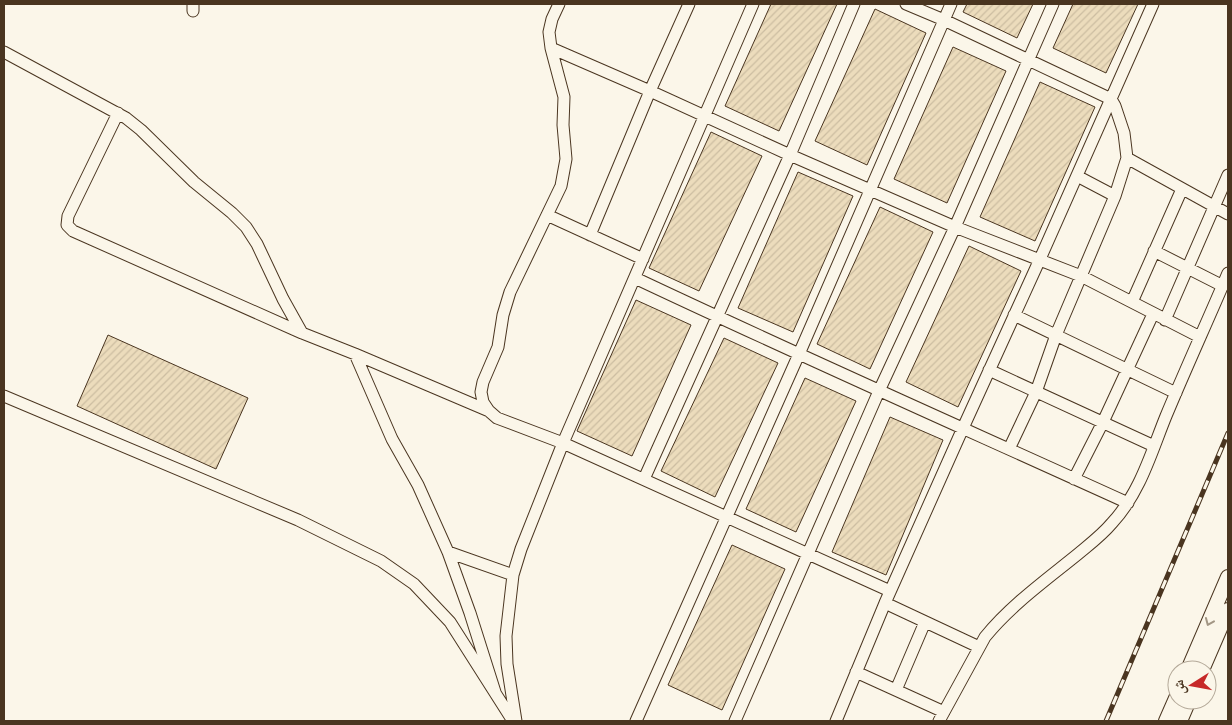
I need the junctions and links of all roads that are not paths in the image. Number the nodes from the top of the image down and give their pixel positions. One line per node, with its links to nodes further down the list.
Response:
1 (559, 4): 10 (street)
2 (689, 4): 13 (street)
3 (753, 4): 16 (street)
4 (854, 4): 17 (street)
5 (906, 4): 9 (street)
6 (951, 4): 9 (street)
7 (1053, 4): 12 (street)
8 (1154, 4): 14 (street)
9 (944, 20): 12 (street); 22 (street)
10 (551, 48): 13 (street); 26 (street)
11 (4, 52): 15 (street)
12 (1029, 60): 14 (street); 27 (street)
13 (650, 91): 16 (street); 28 (street)
14 (1111, 99): 18 (street); 19 (street)
15 (118, 113): 42 (street); 42 (street)
16 (704, 117): 17 (street); 30 (street)
17 (790, 155): 22 (street); 40 (street)
18 (1127, 158): 21 (street); 23 (street)
19 (1077, 176): 23 (street); 31 (street)
20 (1228, 176): 24 (street)
21 (1182, 189): 24 (street); 29 (street)
22 (871, 190): 27 (street); 46 (street)
23 (1115, 196): 34 (street)
24 (1214, 207): 25 (street); 32 (street)
25 (1228, 214)
26 (547, 215): 28 (street); 53 (street)
27 (955, 227): 31 (street); 49 (street)
28 (590, 235): 30 (street)
29 (1154, 251): 32 (street); 37 (street)
30 (643, 259): 35 (street)
31 (1040, 260): 34 (street); 39 (street)
32 (1188, 269): 36 (street); 41 (street)
33 (1228, 273): 36 (street)
34 (1081, 276): 37 (street); 43 (street)
35 (634, 278): 40 (street); 56 (street)
36 (1222, 286): 44 (street)
37 (1132, 302): 38 (street)
38 (1153, 314): 41 (street); 48 (street)
39 (1014, 315): 43 (street); 47 (street)
40 (717, 317): 46 (street); 59 (street)
41 (1165, 320): 44 (street)
42 (302, 333): 45 (street)
43 (1056, 335): 48 (street); 50 (street)
44 (1200, 337): 51 (street)
45 (355, 354): 53 (street); 63 (street)
46 (799, 354): 49 (street); 62 (street)
47 (989, 370): 50 (street); 55 (street)
48 (1127, 370): 51 (street); 54 (street)
49 (879, 391): 55 (street); 64 (street)
50 (1036, 392): 54 (street); 58 (street)
51 (1176, 393): 57 (street)
52 (4, 396): 76 (street)
53 (488, 411): 56 (street)
54 (1103, 422): 57 (street); 60 (street)
55 (963, 428): 58 (street); 67 (street)
56 (563, 443): 59 (street); 65 (street)
57 (1154, 446): 61 (street)
58 (1009, 449): 60 (street)
59 (644, 479): 62 (street)
60 (1074, 479): 61 (street)
61 (1128, 503): 71 (street)
62 (726, 518): 64 (street); 79 (street)
63 (448, 552): 65 (street); 76 (street)
64 (808, 554): 67 (street); 80 (street)
65 (513, 574): 78 (street)
66 (1228, 577): 72 (main road, one-way to 72)
67 (890, 592): 68 (street)
68 (884, 603): 70 (street); 74 (street)
69 (1228, 610): 73 (main road)
70 (925, 622): 71 (street); 75 (street)
71 (979, 647): 77 (street)
72 (1192, 660)
73 (1206, 660)
74 (856, 672): 75 (street); 81 (street)
75 (896, 690): 77 (street)
76 (495, 692): 78 (street)
77 (942, 716)
78 (514, 721)
79 (636, 721)
80 (736, 721)
81 (836, 721)

